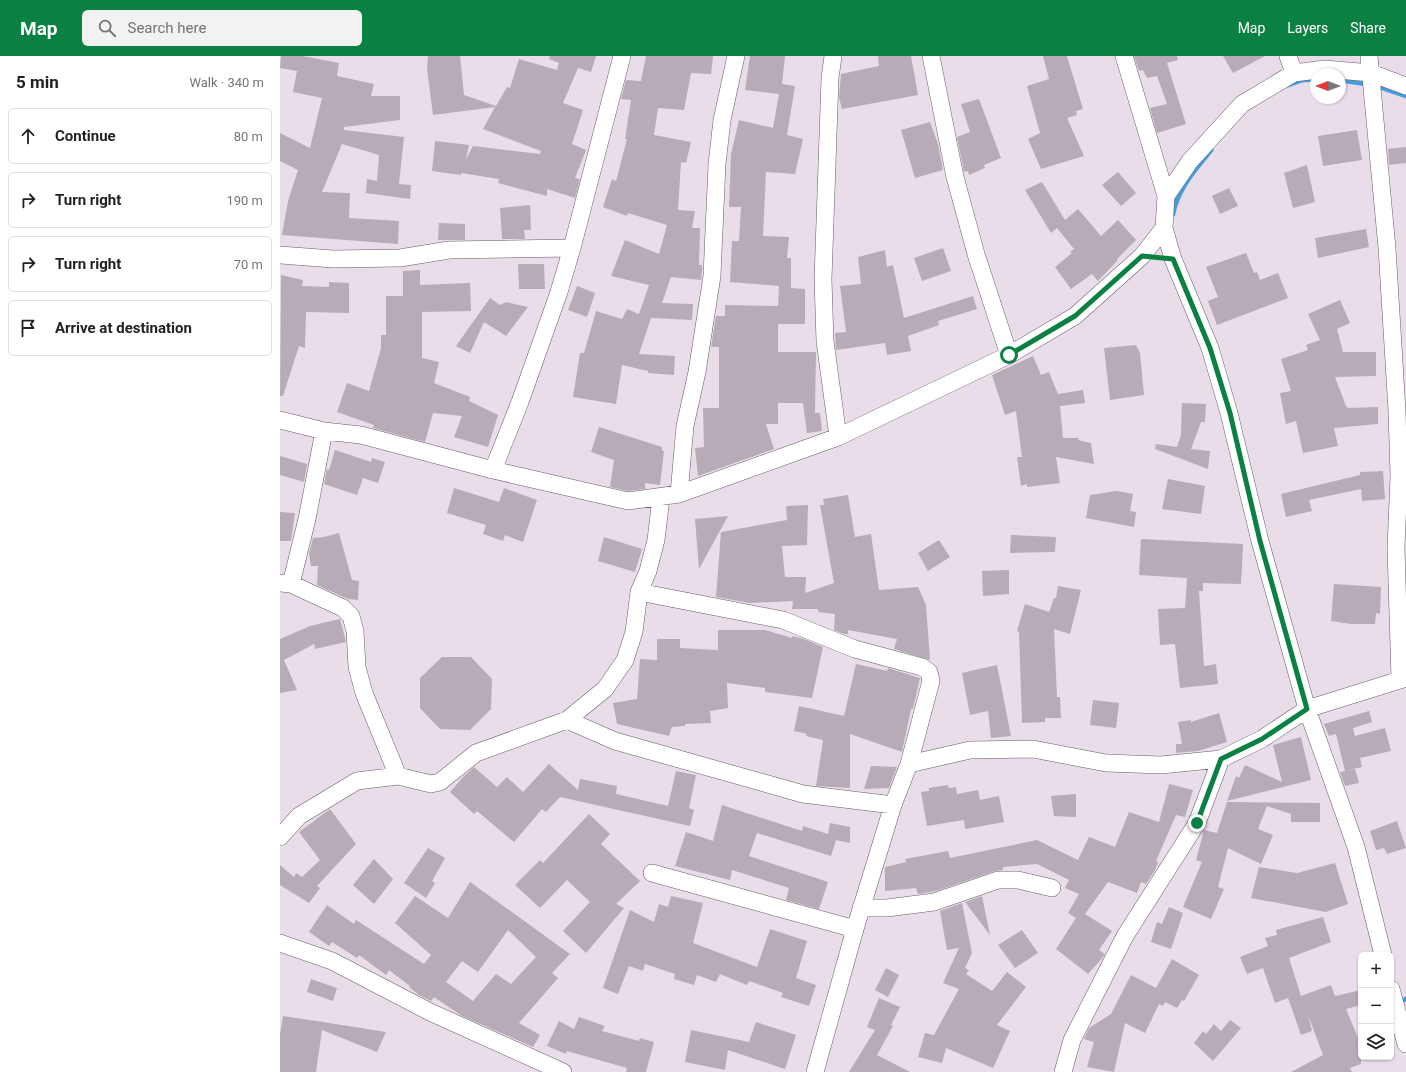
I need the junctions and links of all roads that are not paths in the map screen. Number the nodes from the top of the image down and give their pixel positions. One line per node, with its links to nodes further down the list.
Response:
1 (622, 56): 13 (street)
2 (736, 56): 23 (street)
3 (833, 56): 21 (street)
4 (932, 56): 17 (street)
5 (1124, 56): 11 (street)
6 (1288, 56): 8 (street)
7 (1369, 56): 9 (street)
8 (1294, 73): 9 (street); 11 (street)
9 (1371, 74): 10 (street); 18 (street)
10 (1406, 86)
11 (1166, 196): 12 (street)
12 (1164, 228): 15 (street); 16 (street)
13 (572, 248): 14 (street); 22 (street)
14 (280, 254)
15 (1142, 256): 16 (street); 17 (street)
16 (1173, 259): 28 (street)
17 (1009, 355): 21 (street)
18 (1402, 410): 27 (street)
19 (280, 420): 20 (street)
20 (324, 431): 22 (street); 25 (street)
21 (838, 437): 23 (street)
22 (493, 470): 24 (street)
23 (679, 494): 24 (street)
24 (660, 498): 26 (street)
25 (286, 583): 32 (street)
26 (639, 592): 29 (street); 31 (street)
27 (1403, 679): 28 (street)
28 (1307, 709): 30 (street); 40 (street)
29 (567, 720): 32 (street); 33 (street)
30 (1221, 759): 31 (street); 45 (street)
31 (909, 764): 33 (street)
32 (398, 776): 34 (street)
33 (894, 805): 37 (street)
34 (280, 837)
35 (652, 873): 38 (street)
36 (1052, 888): 37 (street)
37 (861, 908): 38 (street)
38 (855, 929): 44 (street)
39 (280, 943): 43 (street)
40 (1382, 952)
41 (1394, 1000): 42 (street)
42 (1406, 1044)
43 (563, 1072)
44 (815, 1072)
45 (1063, 1072)

